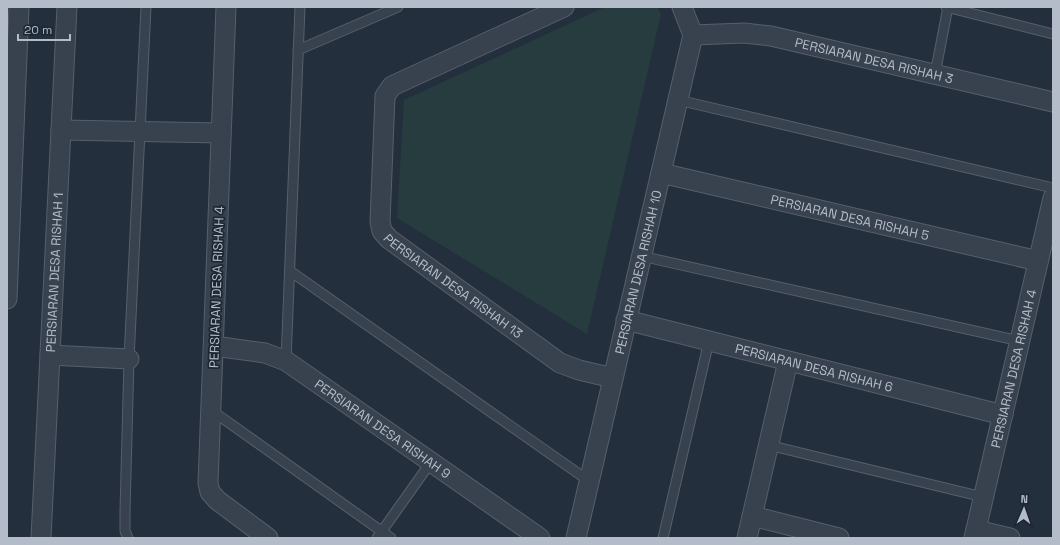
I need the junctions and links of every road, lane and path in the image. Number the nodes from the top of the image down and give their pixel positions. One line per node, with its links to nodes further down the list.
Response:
1 (19, 7): 25 (street)
2 (67, 7): 16 (street, PERSIARAN DESA RISHAH 1)
3 (146, 7): 17 (lane)
4 (226, 7): 18 (street, PERSIARAN DESA RISHAH 4)
5 (300, 7): 12 (lane)
6 (398, 7): 12 (lane)
7 (564, 7): 35 (street, PERSIARAN DESA RISHAH 13)
8 (682, 7): 11 (street)
9 (948, 7): 10 (lane); 13 (lane)
10 (1053, 34)
11 (693, 35): 13 (street, PERSIARAN DESA RISHAH 3); 14 (street, PERSIARAN DESA RISHAH 10)
12 (298, 50): 24 (lane)
13 (935, 74): 15 (street, PERSIARAN DESA RISHAH 3)
14 (678, 100): 19 (street, PERSIARAN DESA RISHAH 10); 20 (lane)
15 (1053, 102)
16 (61, 130): 17 (street); 31 (street, PERSIARAN DESA RISHAH 1)
17 (142, 132): 18 (street); 32 (lane)
18 (222, 133): 30 (street, PERSIARAN DESA RISHAH 4)
19 (661, 173): 22 (street, PERSIARAN DESA RISHAH 10); 23 (street, PERSIARAN DESA RISHAH 5)
20 (1053, 188)
21 (1053, 198): 23 (street, PERSIARAN DESA RISHAH 4)
22 (641, 256): 27 (street, PERSIARAN DESA RISHAH 10); 29 (lane)
23 (1038, 261): 29 (street, PERSIARAN DESA RISHAH 4)
24 (290, 271): 33 (lane); 40 (lane)
25 (7, 296): 26 (street)
26 (7, 299)
27 (626, 320): 28 (street, PERSIARAN DESA RISHAH 6); 35 (street, PERSIARAN DESA RISHAH 10)
28 (709, 341): 34 (street, PERSIARAN DESA RISHAH 6); 51 (lane)
29 (1020, 341): 37 (street, PERSIARAN DESA RISHAH 4)
30 (214, 346): 33 (street, PERSIARAN DESA RISHAH 9); 36 (street, PERSIARAN DESA RISHAH 4)
31 (50, 355): 32 (street); 45 (street, PERSIARAN DESA RISHAH 1)
32 (129, 359): 46 (lane)
33 (286, 361): 39 (street, PERSIARAN DESA RISHAH 9)
34 (788, 361): 37 (street, PERSIARAN DESA RISHAH 6); 38 (street)
35 (613, 378): 40 (street, PERSIARAN DESA RISHAH 10)
36 (211, 410): 44 (lane); 47 (street, PERSIARAN DESA RISHAH 4)
37 (1002, 415): 41 (street, PERSIARAN DESA RISHAH 4)
38 (768, 445): 41 (lane); 42 (street)
39 (431, 462): 44 (lane); 49 (street, PERSIARAN DESA RISHAH 9)
40 (589, 481): 50 (street, PERSIARAN DESA RISHAH 10)
41 (983, 497): 43 (street, PERSIARAN DESA RISHAH 4)
42 (752, 516): 52 (street); 53 (street)
43 (975, 534): 54 (street)
44 (380, 535): 48 (lane)
45 (41, 538)
46 (128, 538)
47 (268, 538)
48 (391, 538)
49 (540, 538)
50 (576, 538)
51 (663, 538)
52 (747, 538)
53 (839, 538)
54 (1010, 538)

